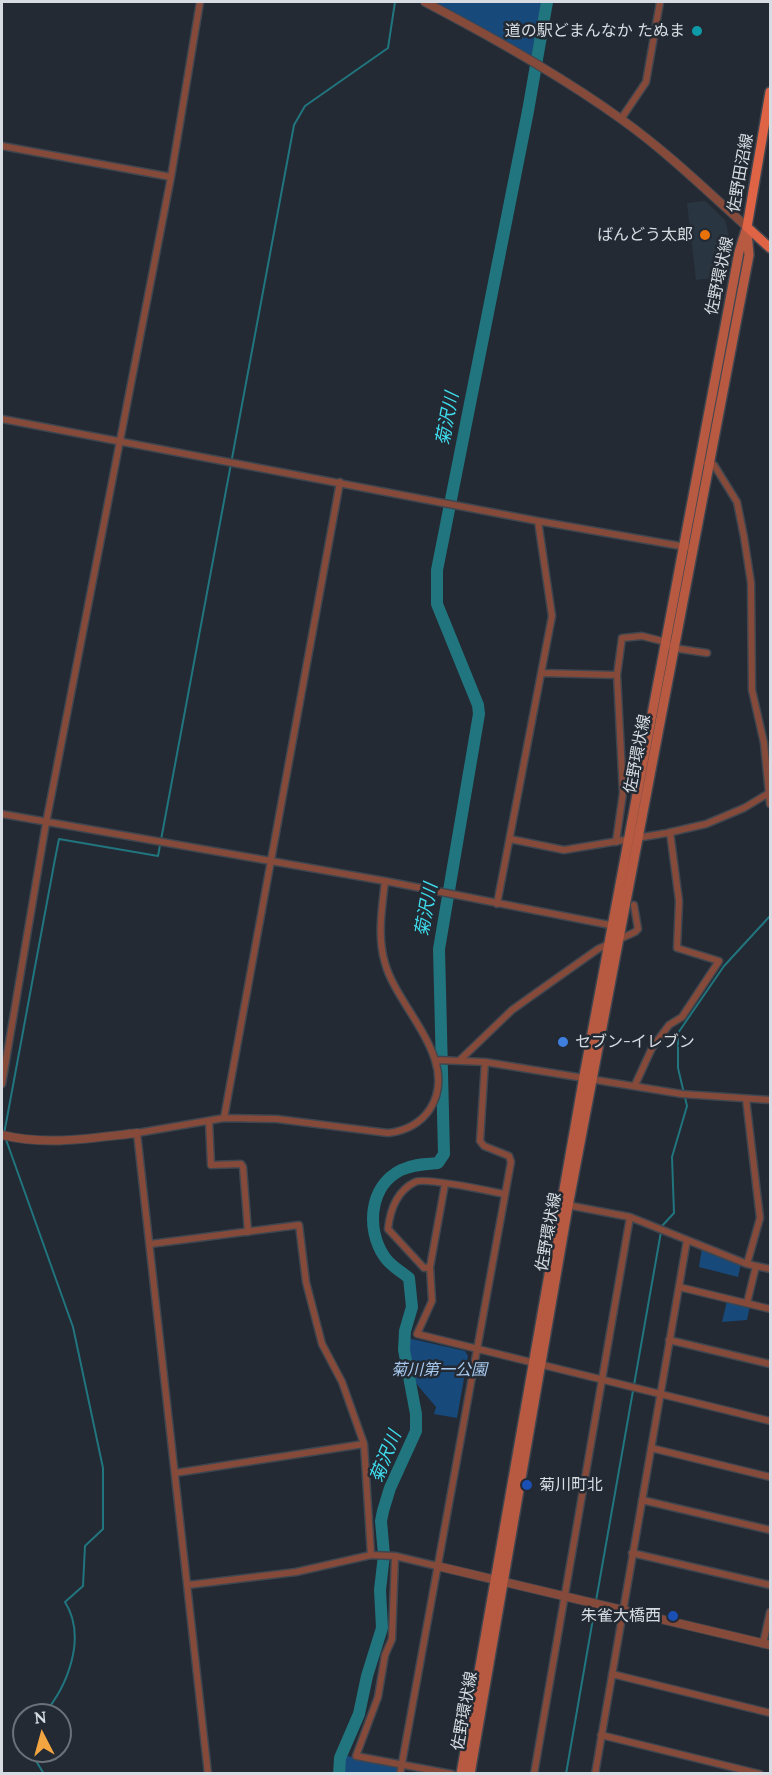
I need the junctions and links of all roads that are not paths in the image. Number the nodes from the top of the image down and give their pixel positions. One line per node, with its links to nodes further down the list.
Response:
1 (200, 2): 8 (street)
2 (660, 2): 6 (street)
3 (429, 3): 6 (street)
4 (771, 92): 5 (main road, 佐野田沼線)
5 (769, 107): 9 (main road, 佐野田沼線)
6 (621, 119): 9 (street)
7 (2, 146): 8 (street)
8 (171, 177): 12 (street)
9 (747, 226): 10 (main road, 佐野田沼線); 13 (main road, 佐野環状線)
10 (771, 248)
11 (2, 419): 12 (street)
12 (121, 441): 14 (street); 24 (street)
13 (704, 463): 16 (main road, 佐野環状線); 21 (street)
14 (340, 482): 15 (street); 29 (street)
15 (538, 521): 16 (street); 19 (street)
16 (688, 547): 17 (main road, 佐野環状線)
17 (670, 645): 18 (street); 20 (street); 27 (main road, 佐野環状線)
18 (707, 653)
19 (542, 673): 20 (street); 26 (street)
20 (617, 675): 28 (street)
21 (769, 793): 22 (street); 25 (street)
22 (771, 804)
23 (2, 814): 24 (street)
24 (46, 823): 29 (street); 40 (street)
25 (670, 832): 27 (street); 41 (street)
26 (510, 839): 28 (street); 31 (street)
27 (633, 839): 28 (street); 33 (main road, 佐野環状線)
28 (616, 842)
29 (271, 862): 30 (street); 44 (street)
30 (385, 881): 31 (street); 36 (street)
31 (497, 904): 33 (street)
32 (634, 905): 34 (street)
33 (616, 926): 34 (main road, 佐野環状線); 35 (main road, 佐野環状線)
34 (618, 942): 35 (street); 39 (main road, 佐野環状線)
35 (608, 946): 37 (street); 39 (main road, 佐野環状線)
36 (436, 1060): 37 (street); 44 (street)
37 (460, 1061): 38 (street)
38 (486, 1062): 39 (street); 49 (street)
39 (588, 1077): 41 (street); 50 (main road, 佐野環状線)
40 (2, 1084)
41 (635, 1084): 42 (street)
42 (746, 1099): 43 (street); 55 (street)
43 (771, 1100)
44 (224, 1118): 45 (street)
45 (209, 1121): 46 (street); 52 (street)
46 (137, 1133): 47 (street); 54 (street)
47 (2, 1135)
48 (446, 1184): 49 (street); 57 (street); 57 (street)
49 (504, 1194): 63 (street)
50 (564, 1205): 51 (street); 65 (main road, 佐野環状線)
51 (630, 1217): 53 (street); 66 (street)
52 (248, 1232): 54 (street); 69 (street)
53 (687, 1239): 55 (street); 59 (street)
54 (150, 1244): 71 (street)
55 (747, 1264): 56 (street)
56 (756, 1266): 58 (street); 60 (street)
57 (430, 1267): 63 (street)
58 (771, 1269)
59 (679, 1287): 60 (street); 62 (street)
60 (747, 1303): 61 (street)
61 (771, 1309)
62 (669, 1340): 64 (street); 67 (street)
63 (475, 1350): 65 (street); 78 (street)
64 (771, 1364)
65 (537, 1365): 66 (street); 79 (main road, 佐野環状線)
66 (602, 1381): 67 (street); 82 (street)
67 (660, 1395): 68 (street); 70 (street)
68 (771, 1421)
69 (364, 1444): 71 (street); 76 (street)
70 (651, 1449): 72 (street); 73 (street)
71 (175, 1473): 80 (street)
72 (771, 1477)
73 (642, 1500): 74 (street); 75 (street)
74 (771, 1530)
75 (632, 1553): 81 (street); 83 (street)
76 (371, 1555): 77 (street); 80 (street)
77 (395, 1556): 78 (street); 89 (street)
78 (437, 1566): 79 (street); 89 (street)
79 (499, 1580): 82 (street); 93 (main road, 佐野環状線); 94 (main road, 佐野環状線)
80 (188, 1585): 90 (street)
81 (771, 1585)
82 (565, 1596): 83 (street); 95 (street)
83 (623, 1610): 85 (street); 86 (street)
84 (771, 1612): 85 (street)
85 (767, 1645)
86 (612, 1674): 87 (street); 88 (street)
87 (771, 1713)
88 (602, 1735): 96 (street); 97 (street)
89 (401, 1766): 91 (street); 92 (street)
90 (208, 1773)
91 (400, 1773)
92 (452, 1773)
93 (461, 1773)
94 (470, 1773)
95 (534, 1773)
96 (595, 1773)
97 (760, 1773)

